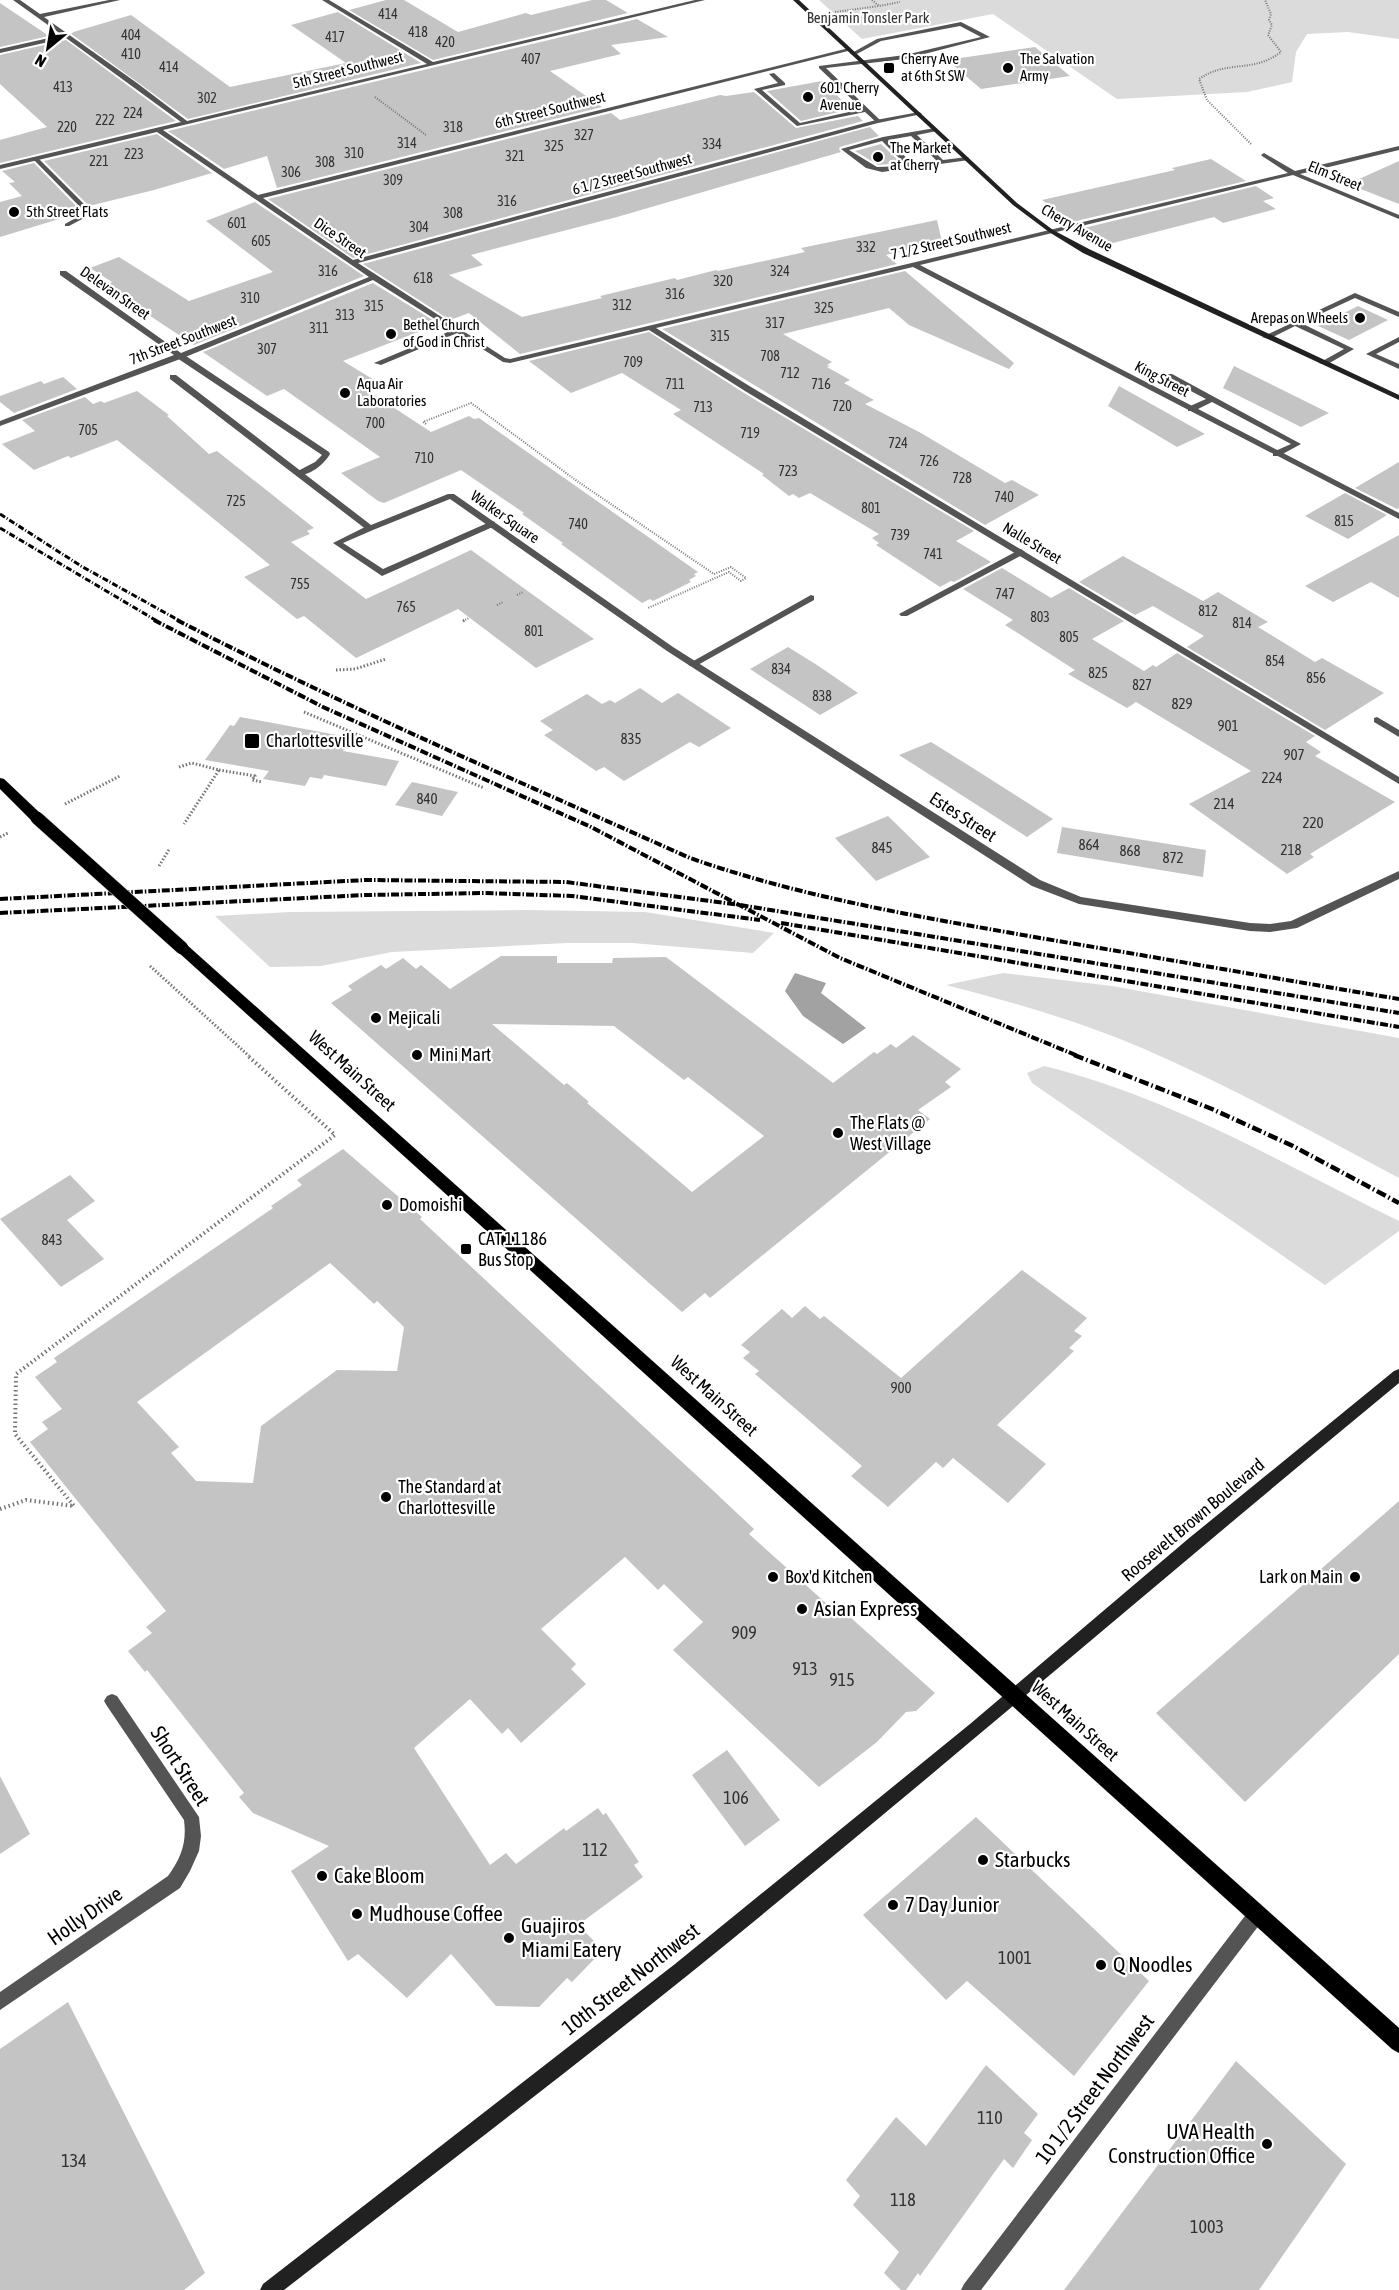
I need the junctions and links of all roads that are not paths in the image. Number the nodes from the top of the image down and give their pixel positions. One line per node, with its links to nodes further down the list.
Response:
1 (16, 0): 6 (street)
2 (117, 0): 6 (street)
3 (325, 0): 11 (street)
4 (702, 0): 11 (street, 5th Street Southwest)
5 (796, 0): 9 (main road, Cherry Avenue)
6 (40, 16): 7 (street)
7 (67, 36): 8 (street); 16 (street)
8 (0, 51)
9 (851, 52): 10 (main road, Cherry Avenue); 10 (street, 6th Street Southwest); 29 (street, 6th Street Southwest)
10 (862, 62): 13 (street); 14 (main road, Cherry Avenue)
11 (432, 64): 16 (street, 5th Street Southwest)
12 (772, 74): 13 (street)
13 (866, 110): 15 (street)
14 (919, 114): 15 (street, 6 1/2 Street Southwest); 18 (main road, Cherry Avenue)
15 (878, 121): 33 (street, 6 1/2 Street Southwest)
16 (186, 123): 17 (street, 5th Street Southwest)
17 (159, 129): 23 (street, 5th Street Southwest); 29 (street, Dice Street)
18 (935, 130): 19 (street); 24 (main road, Cherry Avenue)
19 (912, 134): 20 (street); 25 (street)
20 (883, 140): 27 (street); 27 (street)
21 (1399, 148): 28 (street, 7 1/2 Street Southwest)
22 (1264, 154): 28 (street, Elm Street)
23 (36, 159): 26 (street, 5th Street Southwest); 31 (street)
24 (967, 159): 25 (street); 32 (main road, Cherry Avenue)
25 (942, 163): 27 (street)
26 (0, 167)
27 (912, 167)
28 (1294, 173): 30 (street, Elm Street); 32 (street, 7 1/2 Street Southwest)
29 (257, 197): 33 (street, Dice Street)
30 (1399, 217)
31 (67, 225)
32 (1051, 231): 34 (street, 7 1/2 Street Southwest); 41 (main road, Cherry Avenue)
33 (353, 262): 36 (street, Dice Street)
34 (913, 264): 39 (street, 7 1/2 Street Southwest); 54 (street, King Street)
35 (63, 273): 45 (street, Delevan Street)
36 (374, 277): 40 (street, Dice Street); 45 (street, 7th Street Southwest)
37 (1399, 315): 38 (street)
38 (1296, 323): 41 (street); 43 (street)
39 (651, 328): 46 (street, 7 1/2 Street Southwest); 61 (street, Nalle Street)
40 (458, 331): 46 (street, Dice Street); 47 (street)
41 (1266, 337): 48 (main road, Cherry Avenue)
42 (1399, 339): 44 (street)
43 (1350, 349): 44 (street); 48 (street)
44 (1370, 354): 49 (street)
45 (180, 356): 55 (street, 7th Street Southwest); 57 (street, Delevan Street)
46 (510, 361)
47 (378, 363)
48 (1323, 363): 52 (main road, Cherry Avenue)
49 (1399, 367)
50 (1169, 376): 53 (street)
51 (173, 377): 57 (street)
52 (1399, 398)
53 (1211, 400): 54 (street); 56 (street)
54 (1191, 409): 56 (street, King Street)
55 (0, 424)
56 (1276, 454): 58 (street, King Street)
57 (299, 474): 60 (street)
58 (1399, 516)
59 (492, 524): 60 (street, Walker Square); 60 (street); 64 (street, Walker Square)
60 (370, 528)
61 (1021, 552): 63 (street); 68 (street, Nalle Street)
62 (811, 598): 65 (street)
63 (904, 614)
64 (670, 649): 65 (street, Estes Street)
65 (693, 664): 70 (street, Estes Street)
66 (1377, 720): 67 (street)
67 (1399, 734)
68 (1399, 781)
69 (0, 782): 72 (main road, West Main Street, bridge)
70 (1399, 875)
71 (1399, 1375): 72 (main road, Roosevelt Brown Boulevard)
72 (1014, 1696): 75 (main road, West Main Street); 78 (main road, 10th Street Northwest)
73 (112, 1701): 74 (street, Short Street)
74 (189, 1860): 76 (street, Holly Drive)
75 (1257, 1914): 77 (main road, West Main Street); 79 (street, 10 1/2 Street Northwest)
76 (0, 2002)
77 (1399, 2042)
78 (269, 2290)
79 (970, 2290)

